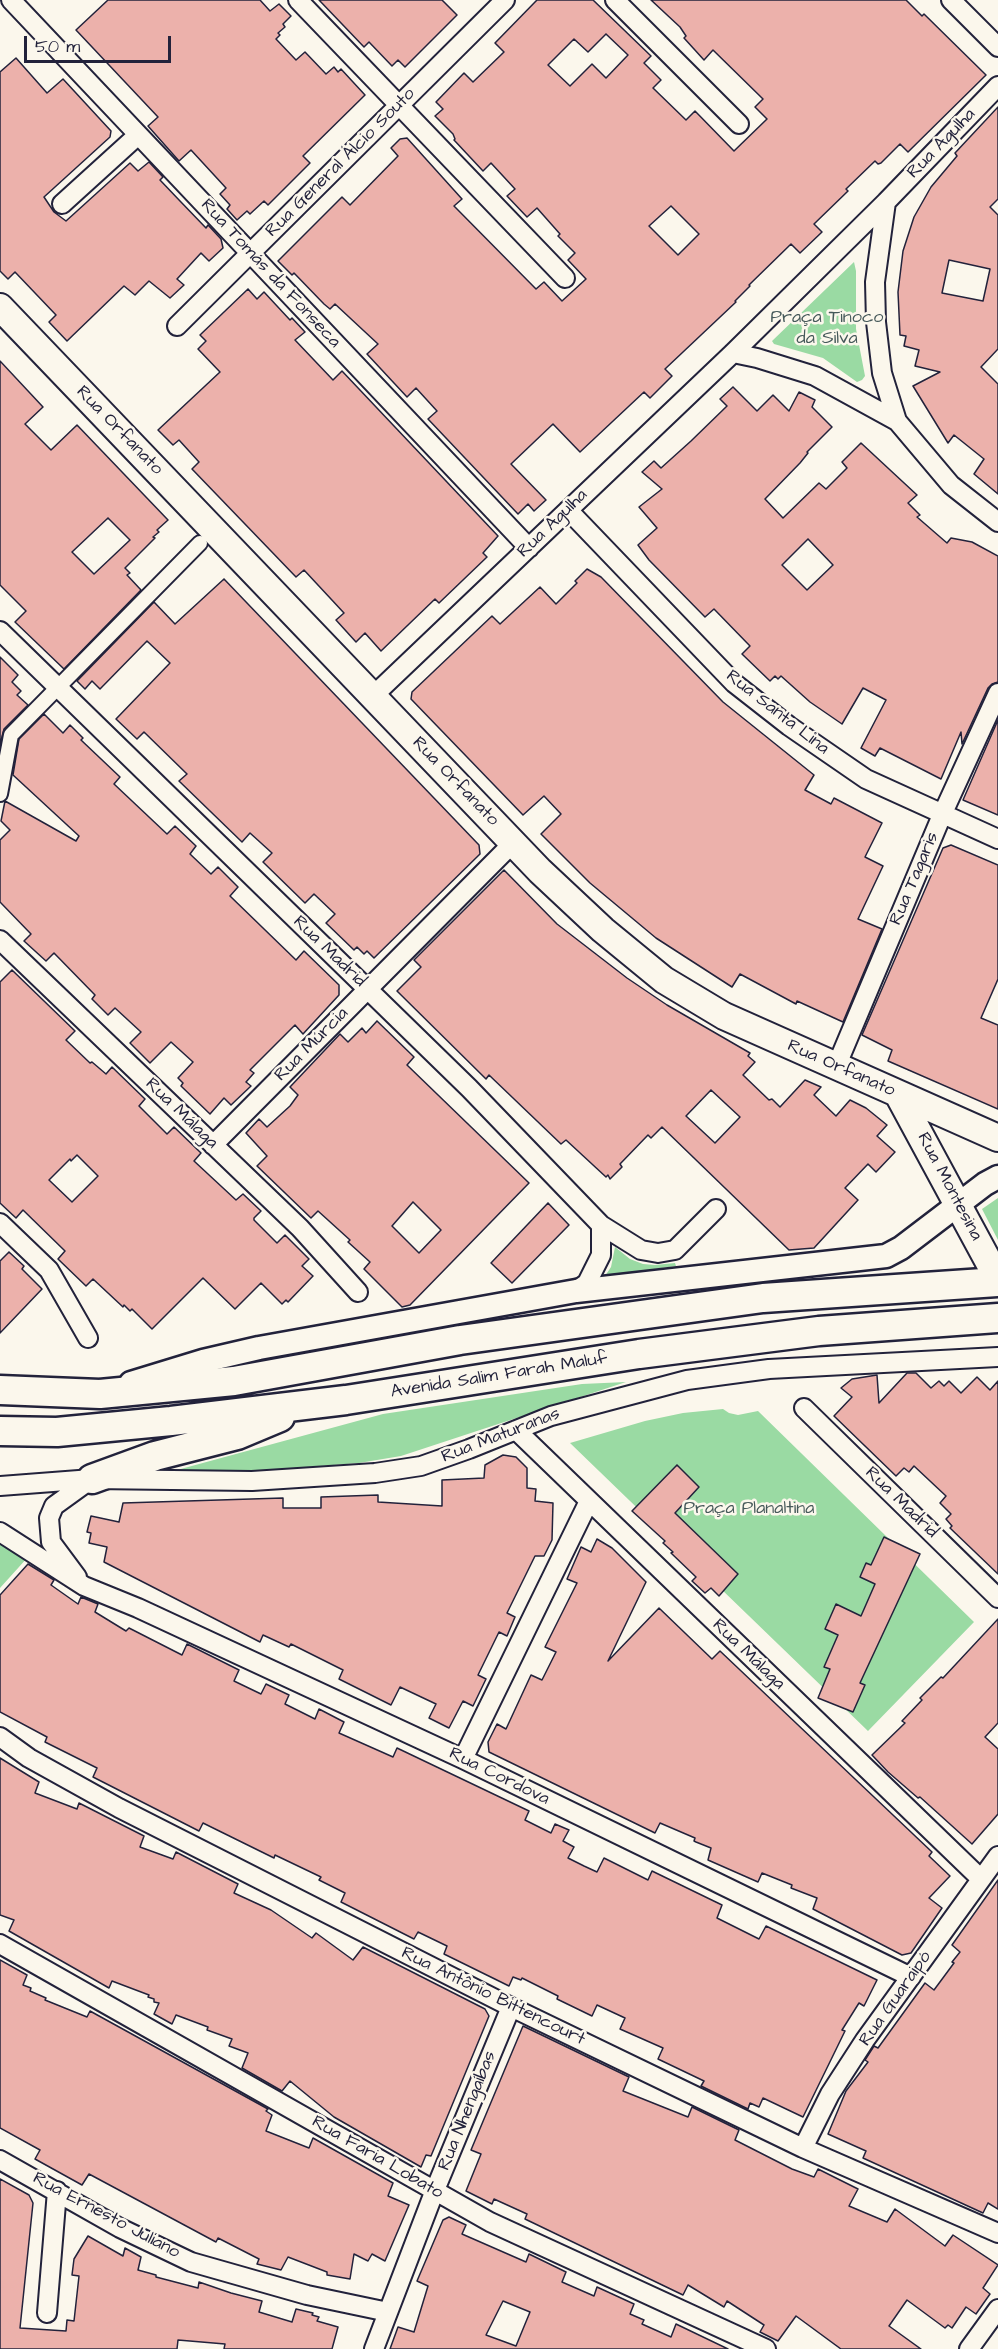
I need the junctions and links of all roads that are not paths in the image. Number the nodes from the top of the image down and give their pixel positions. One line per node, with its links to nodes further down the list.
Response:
1 (11, 0): 10 (street, Rua Tomás da Fonseca)
2 (298, 0): 8 (street)
3 (505, 0): 8 (street, Rua General Álcio Souto)
4 (615, 0): 9 (street)
5 (951, 0): 6 (street)
6 (998, 47)
7 (998, 86): 11 (street, Rua Agulha)
8 (399, 106): 13 (street, Rua General Álcio Souto); 14 (street)
9 (739, 124)
10 (138, 135): 12 (street); 13 (street, Rua Tomás da Fonseca)
11 (886, 202): 17 (street); 18 (street)
12 (62, 204)
13 (250, 252): 16 (street, Rua General Álcio Souto); 22 (street, Rua Tomás da Fonseca)
14 (565, 278)
15 (0, 307): 26 (main road, Rua Orfanato)
16 (177, 326)
17 (733, 353): 18 (street); 19 (street, Rua Agulha)
18 (897, 421): 20 (street)
19 (568, 510): 22 (street, Rua Agulha); 28 (street, Rua Santa Lina)
20 (998, 522)
21 (200, 543): 24 (street)
22 (529, 548): 26 (street, Rua Agulha)
23 (0, 631): 24 (street, Rua Madrid)
24 (58, 687): 27 (street); 32 (street, Rua Madrid)
25 (998, 693): 28 (street, Rua Tagaris)
26 (373, 696): 30 (main road, Rua Orfanato)
27 (0, 794)
28 (942, 815): 29 (street, Rua Santa Lina); 33 (street, Rua Tagaris)
29 (998, 839)
30 (513, 843): 32 (street, Rua Múrcia); 33 (main road, Rua Orfanato)
31 (0, 940): 36 (street, Rua Málaga)
32 (368, 989): 36 (street, Rua Múrcia); 41 (street, Rua Madrid)
33 (836, 1067): 34 (main road, Rua Orfanato)
34 (899, 1096): 35 (main road, Rua Orfanato); 38 (main road, Rua Montesina)
35 (998, 1138)
36 (213, 1145): 44 (street, Rua Málaga)
37 (998, 1177): 38 (street)
38 (957, 1205): 42 (main road, Rua Montesina); 43 (street)
39 (716, 1209): 41 (street)
40 (0, 1223): 46 (street)
41 (601, 1225): 43 (street)
42 (995, 1274): 49 (highway)
43 (576, 1291): 49 (street)
44 (358, 1292)
45 (998, 1318): 50 (highway, Avenida Salim Farah Maluf)
46 (88, 1338)
47 (998, 1357): 52 (street, Rua Maturanas)
48 (0, 1390): 49 (highway)
49 (100, 1394)
50 (301, 1405): 53 (highway, Avenida Salim Farah Maluf); 54 (highway)
51 (804, 1408): 59 (street, Rua Madrid)
52 (516, 1430): 54 (street, Rua Maturanas); 56 (street, Rua Málaga)
53 (0, 1431)
54 (92, 1479): 55 (street, Rua Maturanas); 58 (street)
55 (0, 1486)
56 (589, 1502): 61 (street); 63 (street, Rua Málaga)
57 (0, 1532): 58 (street, Rua Cordova)
58 (84, 1586): 61 (street, Rua Cordova)
59 (998, 1598)
60 (0, 1737): 66 (street, Rua Antônio Bittencourt)
61 (463, 1759): 65 (street, Rua Cordova)
62 (998, 1856): 63 (street, Rua Guaraipó)
63 (981, 1879): 65 (street, Rua Guaraipó)
64 (0, 1944): 69 (street, Rua Faria Lobato)
65 (911, 1977): 67 (street, Rua Guaraipó)
66 (511, 2007): 67 (street, Rua Antônio Bittencourt); 69 (street, Rua Nhengaíbas)
67 (803, 2148): 71 (street, Rua Antônio Bittencourt)
68 (0, 2160): 70 (street, Rua Ernesto Juliano)
69 (435, 2190): 73 (street, Rua Nhengaíbas); 76 (street, Rua Faria Lobato)
70 (57, 2191): 73 (street, Rua Ernesto Juliano); 74 (street)
71 (998, 2233)
72 (998, 2309): 77 (street)
73 (388, 2312): 75 (street, Rua Nhengaíbas)
74 (47, 2313)
75 (374, 2349)
76 (766, 2349)
77 (969, 2349)

